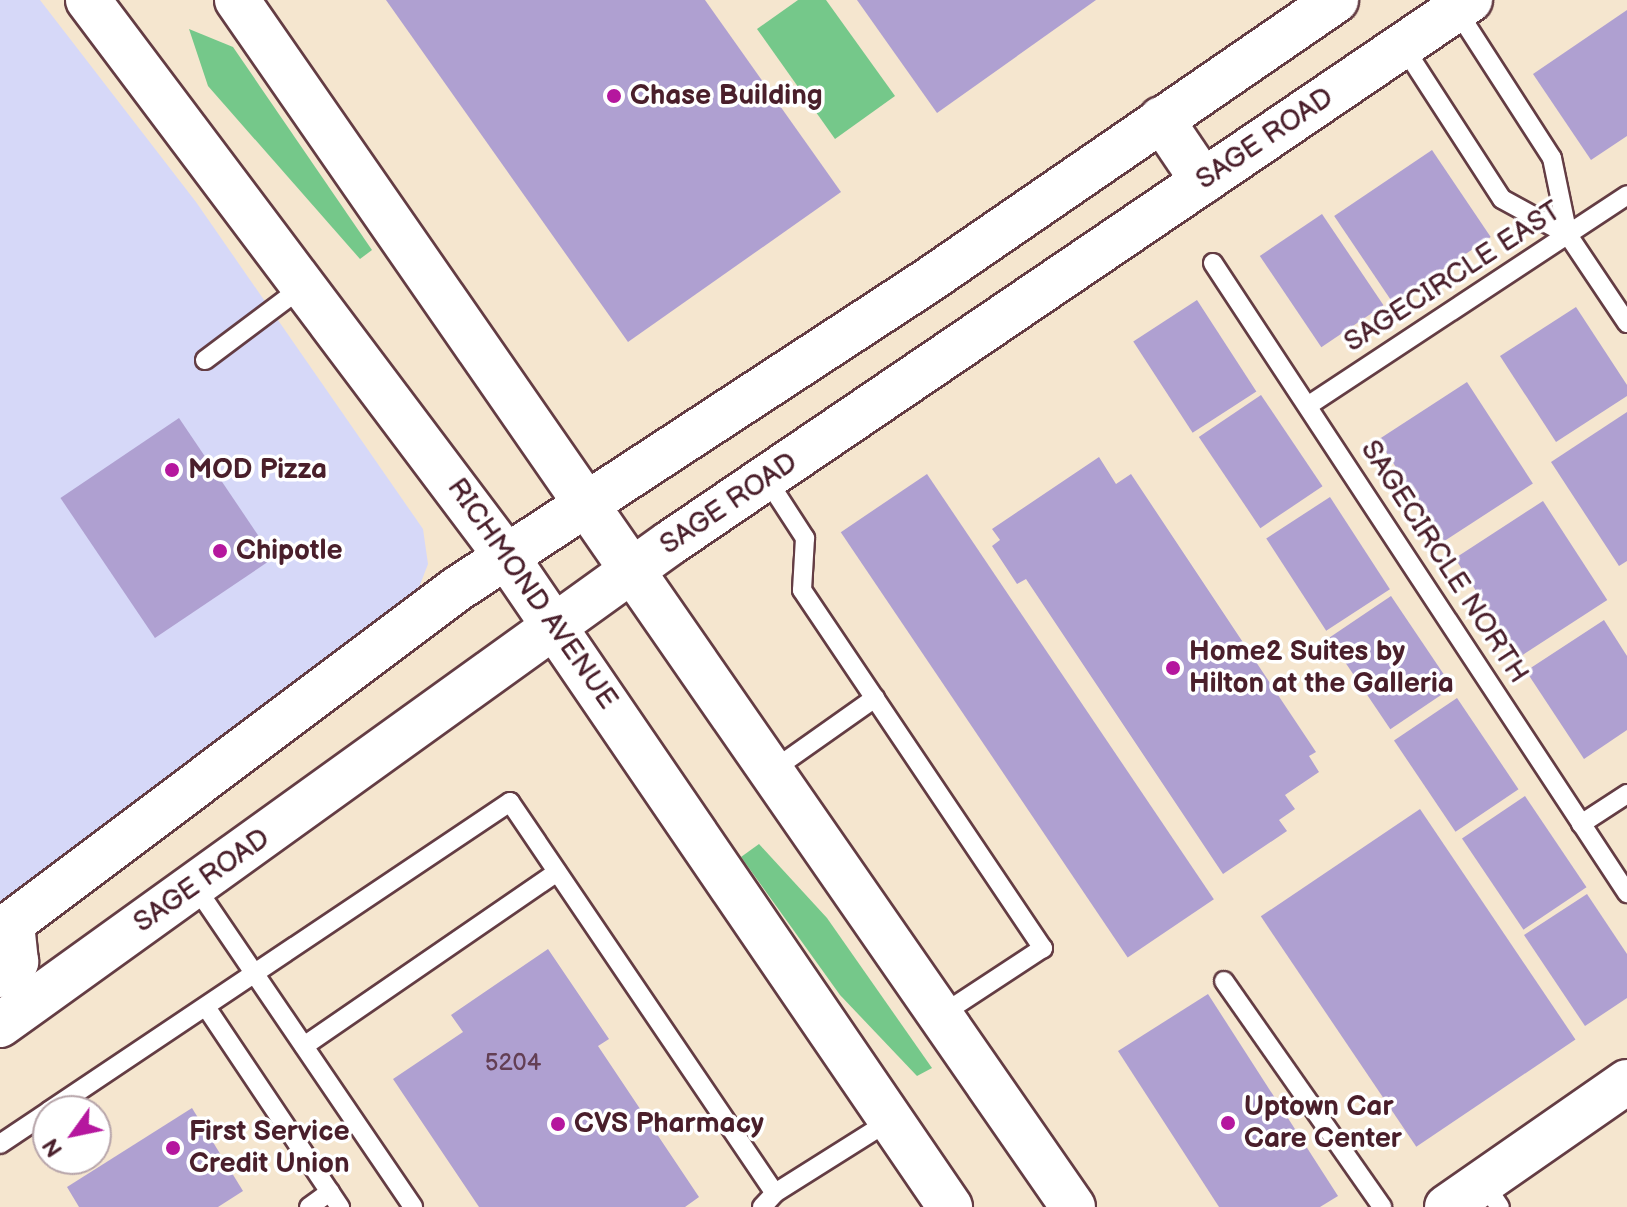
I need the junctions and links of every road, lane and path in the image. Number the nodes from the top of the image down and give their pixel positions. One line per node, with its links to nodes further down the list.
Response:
1 (88, 0): 11 (main road, RICHMOND AVENUE)
2 (237, 0): 16 (main road)
3 (1336, 0): 6 (main road)
4 (1463, 5): 5 (main road, SAGE ROAD); 9 (lane)
5 (1403, 46): 7 (main road, SAGE ROAD); 9 (lane)
6 (1161, 119): 7 (main road); 16 (main road)
7 (1203, 181): 15 (main road, SAGE ROAD)
8 (1627, 195): 9 (lane, SAGECIRCLE EAST)
9 (1568, 235): 12 (lane); 14 (lane, SAGECIRCLE EAST)
10 (1213, 263): 14 (lane, SAGECIRCLE NORTH)
11 (305, 285): 13 (lane); 17 (main road, RICHMOND AVENUE)
12 (1627, 323)
13 (205, 360)
14 (1309, 405): 23 (lane, SAGECIRCLE NORTH)
15 (766, 478): 18 (main road, SAGE ROAD); 20 (lane)
16 (586, 502): 17 (main road); 18 (main road)
17 (506, 556): 19 (main road, RICHMOND AVENUE); 27 (main road)
18 (634, 570): 19 (main road, SAGE ROAD); 21 (main road)
19 (557, 628): 25 (main road, SAGE ROAD); 38 (main road, RICHMOND AVENUE)
20 (875, 698): 21 (lane); 32 (lane)
21 (773, 770): 32 (main road)
22 (1627, 794): 23 (lane)
23 (1581, 824): 26 (lane, SAGECIRCLE NORTH)
24 (557, 872): 28 (lane); 34 (lane); 42 (lane)
25 (195, 886): 28 (lane); 33 (main road, SAGE ROAD)
26 (1627, 893)
27 (6, 928): 29 (main road)
28 (255, 974): 31 (lane); 34 (lane)
29 (0, 975)
30 (1224, 981): 47 (lane)
31 (206, 1007): 36 (lane); 41 (lane)
32 (941, 1015): 46 (main road)
33 (0, 1025)
34 (304, 1046): 44 (lane)
35 (1627, 1082): 40 (main road)
36 (72, 1095)
37 (32, 1120): 39 (lane)
38 (891, 1120): 42 (lane); 45 (main road, RICHMOND AVENUE)
39 (2, 1138)
40 (1491, 1195): 48 (main road)
41 (335, 1200): 43 (lane)
42 (769, 1200)
43 (309, 1207)
44 (413, 1207)
45 (950, 1207)
46 (1073, 1207)
47 (1382, 1207)
48 (1447, 1207)

